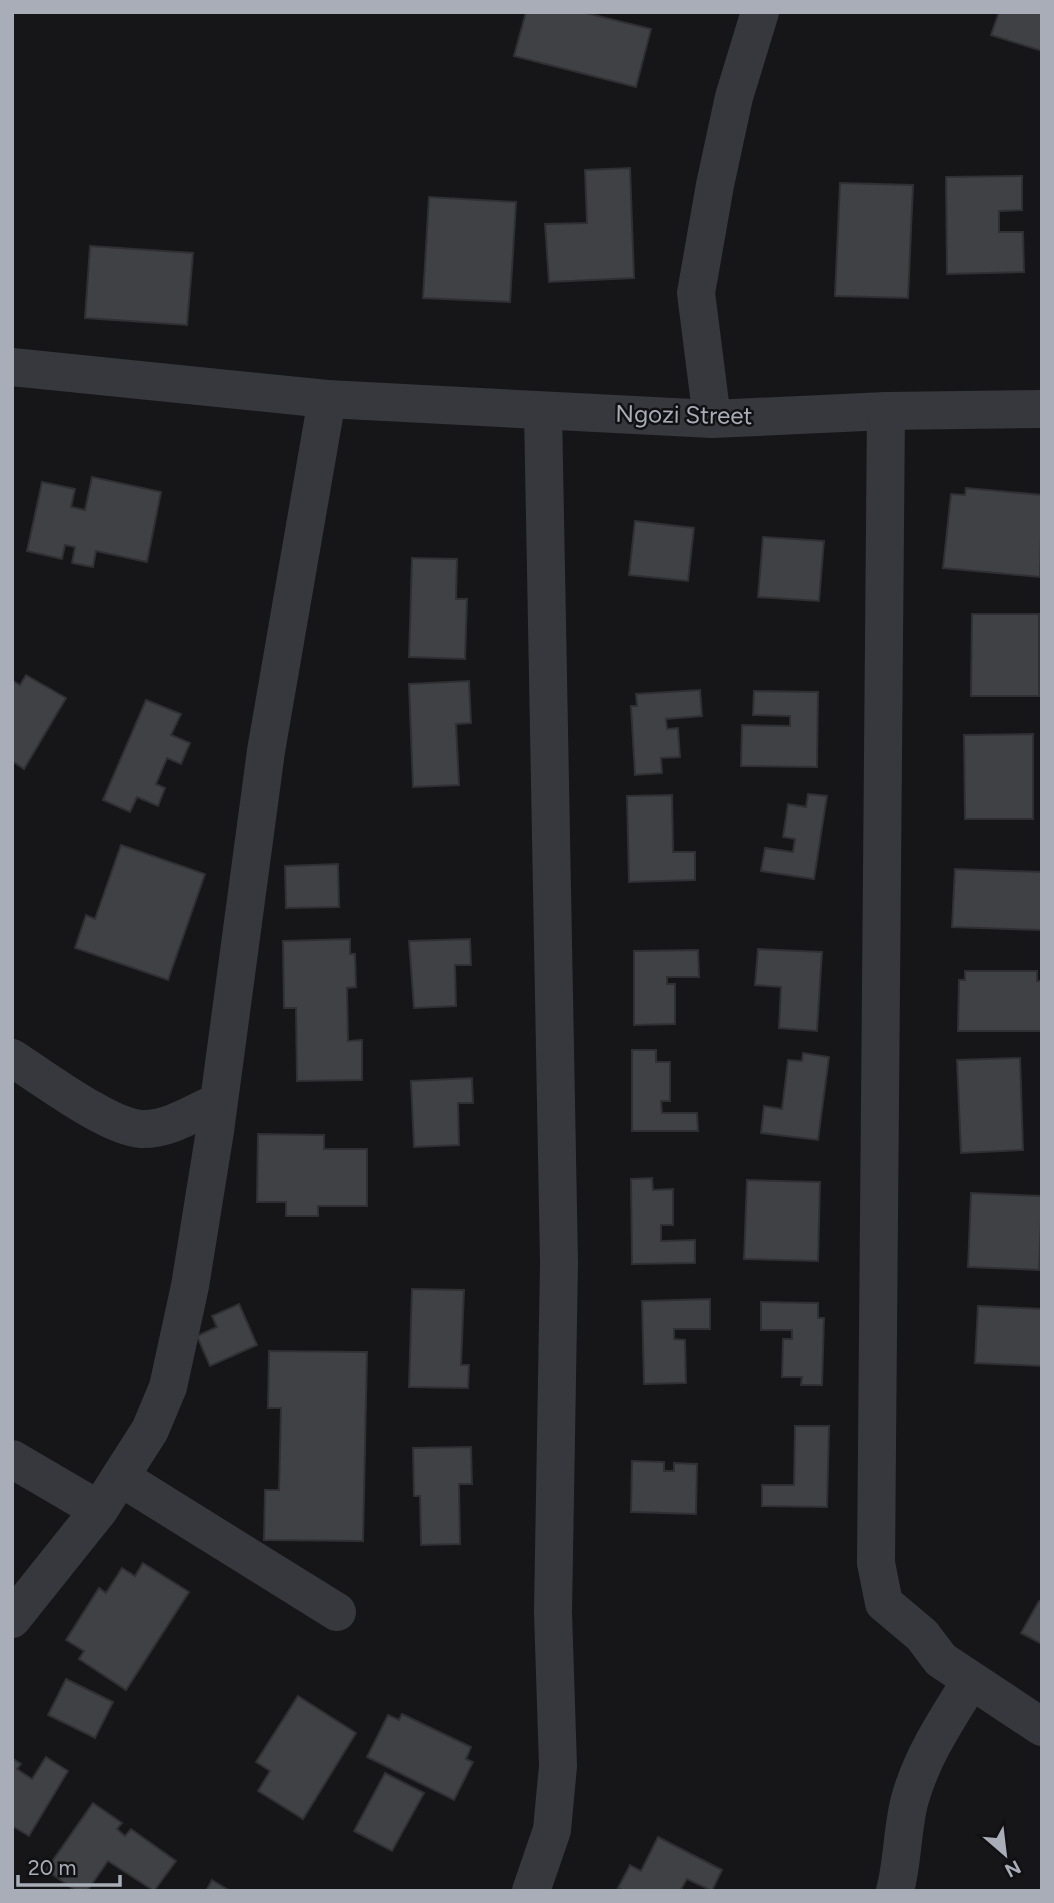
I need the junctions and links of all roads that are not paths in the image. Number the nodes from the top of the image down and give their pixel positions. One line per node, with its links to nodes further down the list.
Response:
1 (760, 12): 7 (street)
2 (12, 367): 3 (street, Ngozi Street)
3 (327, 399): 5 (street, Ngozi Street); 9 (street)
4 (1042, 409): 6 (street, Ngozi Street)
5 (543, 411): 7 (street, Ngozi Street); 17 (street)
6 (886, 411): 7 (street, Ngozi Street); 15 (street)
7 (712, 419)
8 (12, 1058): 9 (street)
9 (218, 1102): 11 (street)
10 (12, 1459): 12 (street)
11 (120, 1477): 12 (street); 13 (street)
12 (99, 1510): 14 (street)
13 (337, 1612)
14 (12, 1619)
15 (970, 1682): 16 (street); 18 (street)
16 (1042, 1727)
17 (531, 1891)
18 (895, 1891)

